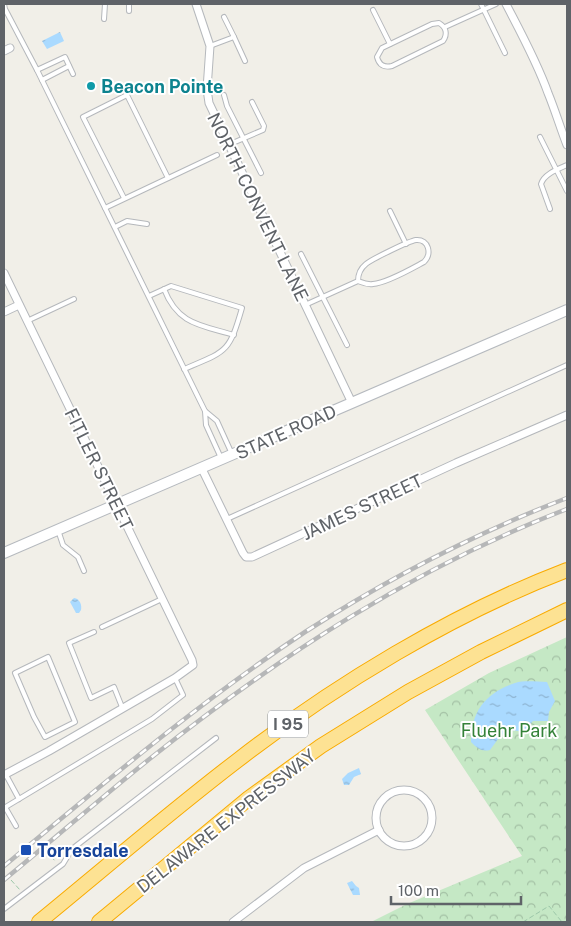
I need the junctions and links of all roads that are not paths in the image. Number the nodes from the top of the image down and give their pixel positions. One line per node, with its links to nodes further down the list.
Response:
1 (4, 4): 20 (lane)
2 (106, 4): 12 (lane)
3 (130, 4): 10 (lane)
4 (196, 4): 16 (street, NORTH CONVENT LANE)
5 (481, 4): 9 (lane)
6 (496, 4): 9 (lane)
7 (506, 4): 27 (street)
8 (374, 10): 15 (lane)
9 (484, 10): 13 (lane); 17 (lane)
10 (129, 11)
11 (224, 17): 14 (lane)
12 (104, 19)
13 (445, 27): 15 (lane); 15 (lane)
14 (234, 37): 16 (lane); 18 (lane)
15 (390, 44)
16 (210, 46): 28 (street, NORTH CONVENT LANE)
17 (505, 53)
18 (245, 61)
19 (69, 66): 20 (lane); 21 (lane); 22 (lane)
20 (37, 70): 22 (lane)
21 (73, 74)
22 (42, 80): 36 (lane)
23 (224, 95): 26 (lane)
24 (252, 102): 26 (lane)
25 (540, 137): 31 (lane)
26 (243, 138): 28 (lane); 32 (lane)
27 (567, 144)
28 (228, 145): 50 (street, NORTH CONVENT LANE)
29 (217, 155): 33 (lane)
30 (567, 165): 31 (lane)
31 (556, 170): 34 (lane); 37 (lane)
32 (261, 173)
33 (168, 178): 35 (lane); 35 (lane)
34 (567, 191)
35 (124, 198): 36 (lane)
36 (105, 208): 40 (lane)
37 (550, 209)
38 (390, 211): 41 (lane)
39 (147, 224): 40 (lane)
40 (115, 227): 46 (lane)
41 (406, 244): 44 (lane); 44 (lane)
42 (301, 254): 47 (lane)
43 (4, 273): 49 (street, FITLER STREET)
44 (358, 281): 47 (lane)
45 (164, 289): 46 (lane); 54 (lane); 54 (lane)
46 (149, 296): 57 (lane)
47 (322, 297): 50 (lane); 55 (lane)
48 (74, 299): 53 (lane)
49 (19, 305): 52 (street); 53 (street, FITLER STREET)
50 (305, 305): 58 (street, NORTH CONVENT LANE)
51 (567, 310): 58 (main road, STATE ROAD)
52 (4, 312)
53 (27, 320): 64 (street, FITLER STREET)
54 (234, 335): 57 (lane)
55 (347, 344)
56 (567, 365): 65 (lane)
57 (184, 369): 59 (lane)
58 (352, 403): 61 (main road, STATE ROAD)
59 (205, 411): 61 (lane); 62 (lane)
60 (567, 415): 65 (street, JAMES STREET)
61 (233, 455): 62 (main road, STATE ROAD)
62 (222, 460): 63 (main road, STATE ROAD)
63 (202, 469): 64 (main road, STATE ROAD); 65 (street, JAMES STREET)
64 (117, 504): 66 (main road, STATE ROAD); 70 (street, FITLER STREET)
65 (227, 520)
66 (58, 530): 67 (main road, STATE ROAD); 69 (lane)
67 (4, 553)
68 (567, 570): 85 (highway, I 95)
69 (84, 571)
70 (162, 599): 72 (lane); 74 (street, FITLER STREET)
71 (567, 610): 86 (highway, DELAWARE EXPRESSWAY / I 95)
72 (102, 627)
73 (94, 632): 75 (lane)
74 (175, 678): 75 (street); 80 (lane)
75 (122, 708): 78 (street)
76 (58, 730): 76 (lane); 78 (lane)
77 (216, 738): 84 (lane)
78 (64, 742): 79 (street)
79 (4, 774): 80 (lane)
80 (19, 799): 81 (lane)
81 (4, 808): 82 (lane)
82 (16, 826)
83 (379, 830): 83 (street); 87 (street)
84 (4, 909)
85 (39, 922)
86 (99, 922)
87 (233, 922)

